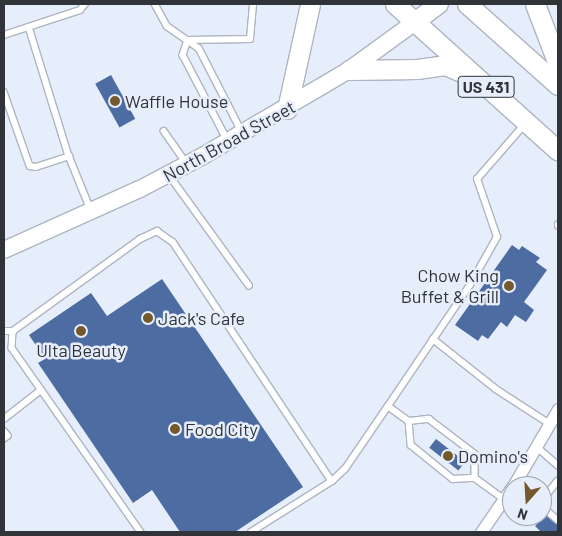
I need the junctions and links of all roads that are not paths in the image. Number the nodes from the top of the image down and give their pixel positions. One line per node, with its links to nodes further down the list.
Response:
1 (85, 4): 10 (lane)
2 (155, 4): 12 (lane)
3 (253, 4): 12 (lane)
4 (310, 4): 18 (highway)
5 (395, 4): 9 (highway, US 431)
6 (438, 4): 9 (main road, North Broad Street)
7 (467, 4): 16 (highway, US 431)
8 (535, 4): 13 (highway)
9 (415, 22): 14 (main road, North Broad Street); 15 (highway, US 431)
10 (29, 27): 11 (lane); 24 (lane)
11 (4, 35)
12 (188, 40): 21 (lane); 22 (lane)
13 (558, 64)
14 (349, 70): 15 (highway); 18 (main road, North Broad Street)
15 (476, 78): 19 (highway, US 431)
16 (558, 85)
17 (4, 92): 24 (lane)
18 (287, 109): 21 (main road, North Broad Street)
19 (526, 123): 23 (highway, US 431); 32 (lane)
20 (164, 131): 25 (lane)
21 (243, 134): 22 (main road, North Broad Street)
22 (229, 142): 25 (main road, North Broad Street)
23 (558, 151)
24 (69, 156): 27 (lane)
25 (187, 165): 26 (main road, North Broad Street)
26 (168, 174): 27 (main road, North Broad Street); 29 (lane)
27 (92, 212): 28 (main road, North Broad Street)
28 (4, 250)
29 (249, 285)
30 (4, 331): 31 (lane)
31 (14, 331): 33 (lane); 46 (lane)
32 (433, 339): 34 (lane); 38 (lane)
33 (41, 390): 36 (lane); 50 (lane)
34 (388, 406): 37 (lane); 46 (lane)
35 (558, 409): 38 (street)
36 (4, 419)
37 (409, 421): 44 (lane); 44 (lane)
38 (550, 424): 41 (street)
39 (4, 431): 40 (lane)
40 (4, 439)
41 (537, 447): 42 (lane); 43 (street)
42 (558, 465)
43 (519, 476)
44 (475, 478): 47 (lane)
45 (558, 481): 49 (lane)
46 (332, 482): 51 (lane)
47 (502, 498)
48 (502, 502): 52 (street)
49 (558, 520)
50 (141, 532)
51 (251, 532)
52 (481, 532)

